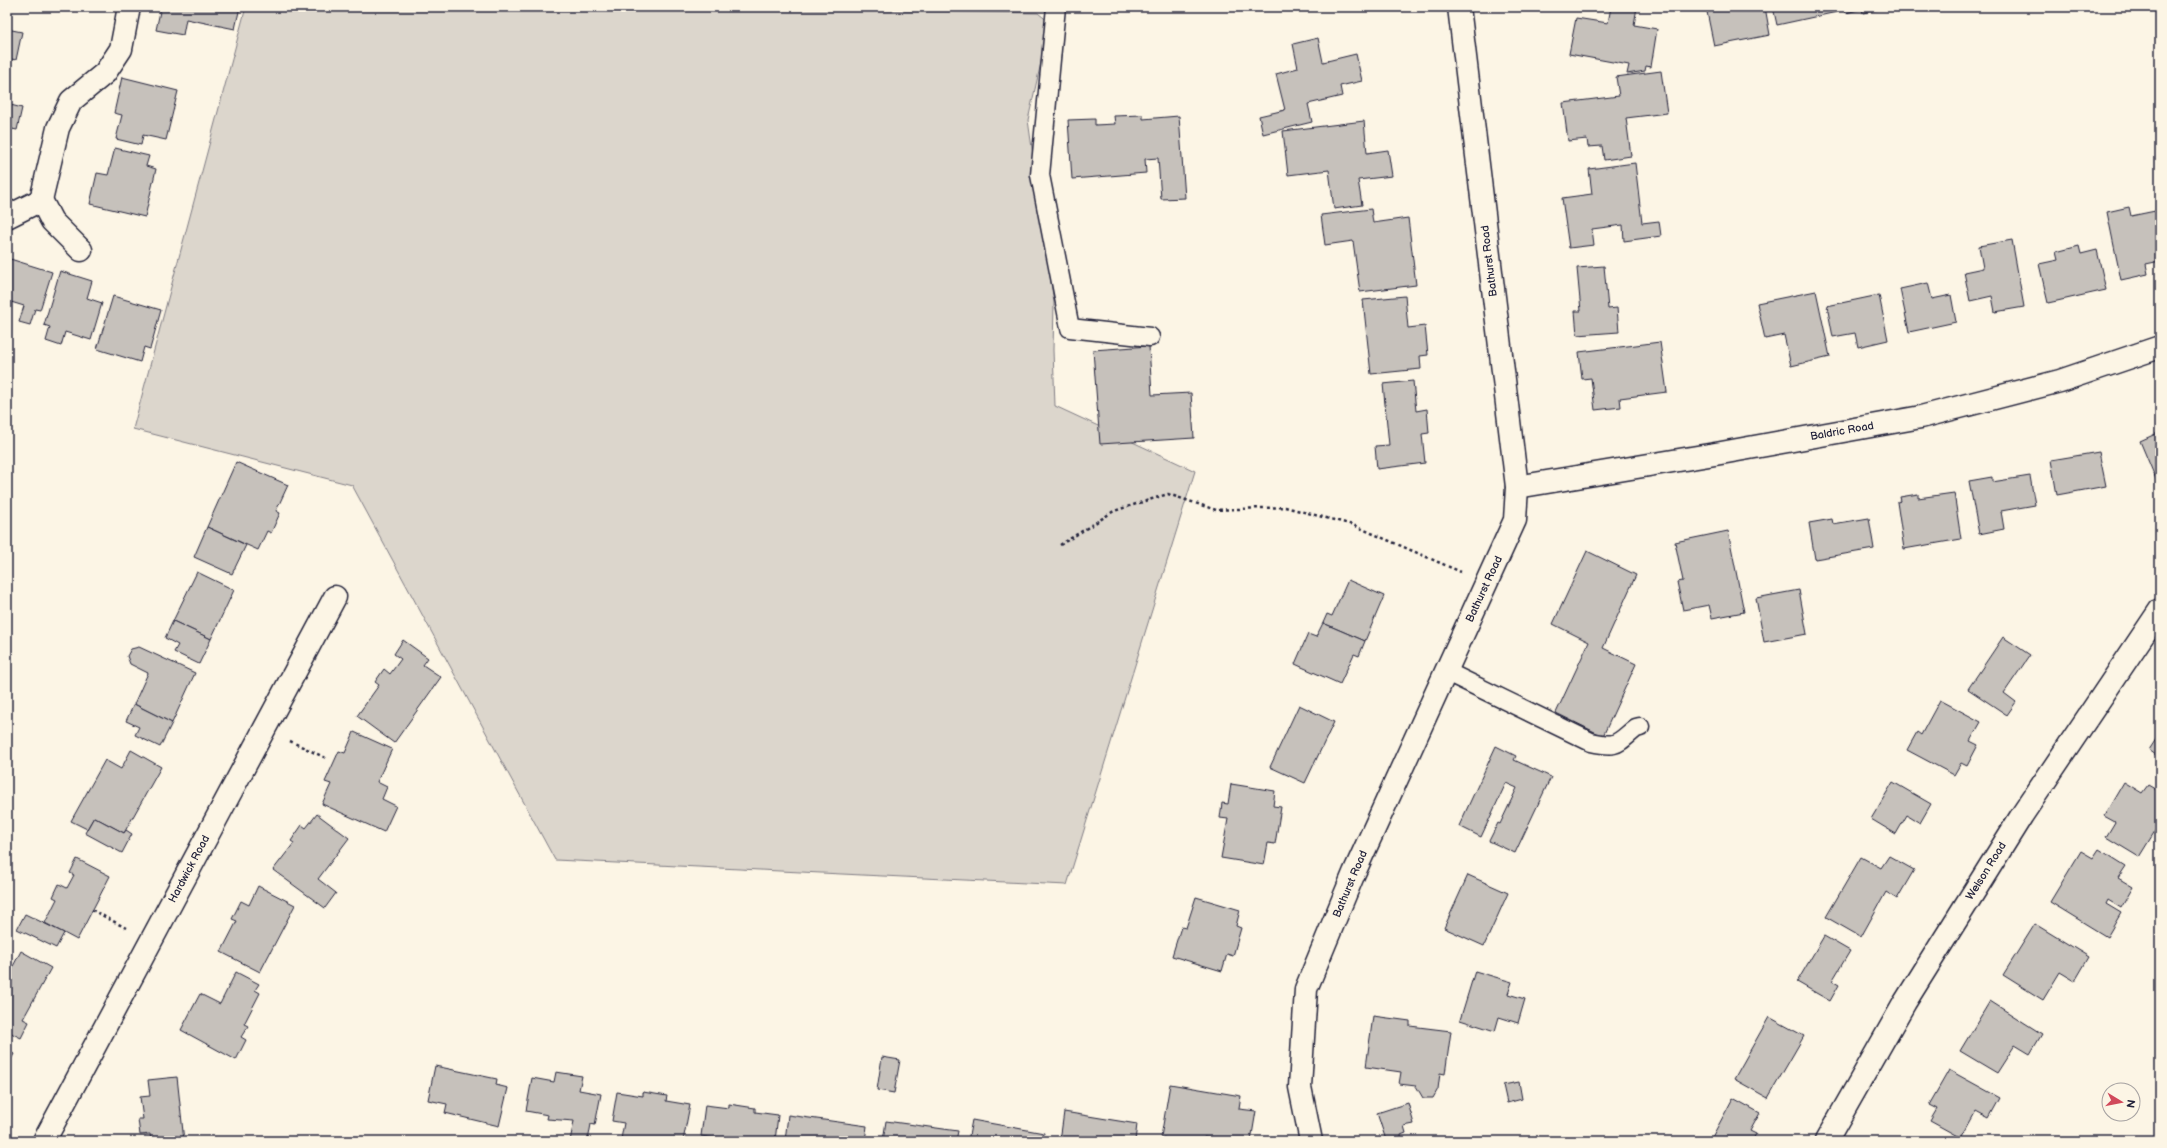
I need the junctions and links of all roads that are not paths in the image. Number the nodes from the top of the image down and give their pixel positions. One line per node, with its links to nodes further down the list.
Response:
1 (129, 7): 4 (street)
2 (1056, 7): 7 (lane)
3 (1459, 7): 9 (street, Bathurst Road)
4 (41, 200): 5 (street); 6 (street)
5 (7, 217)
6 (81, 250)
7 (1150, 337)
8 (2160, 347): 9 (street, Baldric Road)
9 (1516, 487): 12 (street, Bathurst Road)
10 (335, 597): 14 (street, Hardwick Road)
11 (2160, 610): 16 (street, Welson Road)
12 (1447, 672): 13 (lane); 15 (street, Bathurst Road)
13 (1640, 727)
14 (44, 1141)
15 (1311, 1141)
16 (1826, 1141)

